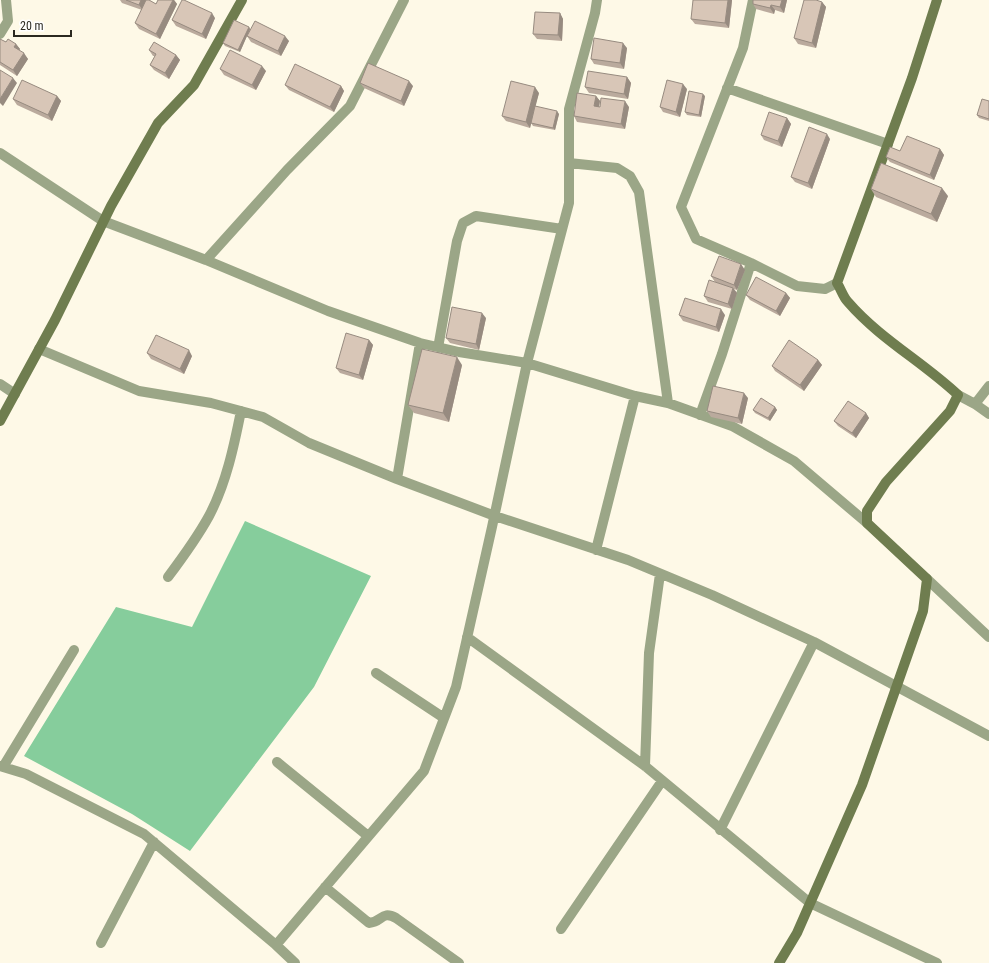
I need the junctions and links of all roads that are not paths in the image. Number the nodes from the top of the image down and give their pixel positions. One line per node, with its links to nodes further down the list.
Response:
1 (6, 0): 7 (street)
2 (242, 0): 12 (street)
3 (404, 0): 14 (street)
4 (597, 0): 11 (street)
5 (753, 0): 8 (street)
6 (937, 0): 9 (street)
7 (0, 34)
8 (727, 88): 9 (street); 15 (street)
9 (888, 144): 16 (street)
10 (0, 153): 12 (street)
11 (569, 163): 13 (street); 26 (street)
12 (103, 221): 14 (street); 19 (street)
13 (562, 229): 18 (street); 20 (street)
14 (206, 260): 17 (street)
15 (751, 263): 16 (street); 30 (street)
16 (837, 283): 24 (street)
17 (420, 343): 18 (street); 32 (street)
18 (438, 348): 20 (street)
19 (39, 349): 23 (street); 28 (street)
20 (527, 363): 25 (street); 33 (street)
21 (0, 384): 23 (street)
22 (989, 386): 27 (street)
23 (15, 394): 31 (street)
24 (958, 395): 27 (street); 34 (street)
25 (635, 396): 26 (street); 35 (street)
26 (668, 403): 30 (street)
27 (976, 404): 29 (street)
28 (241, 411): 32 (street); 37 (street)
29 (989, 414)
30 (700, 415): 34 (street)
31 (0, 421)
32 (397, 479): 33 (street)
33 (495, 516): 35 (street); 39 (street)
34 (867, 523): 38 (street)
35 (596, 550): 36 (street)
36 (660, 574): 41 (street); 48 (street)
37 (168, 577)
38 (927, 579): 40 (street); 44 (street)
39 (467, 637): 45 (street); 48 (street)
40 (989, 637)
41 (814, 642): 44 (street); 51 (street)
42 (74, 650): 49 (street)
43 (376, 673): 45 (street)
44 (896, 687): 46 (street); 55 (street)
45 (444, 718): 52 (street)
46 (989, 736)
47 (277, 762): 52 (street)
48 (645, 766): 50 (street)
49 (2, 767): 53 (street)
50 (662, 781): 51 (street); 56 (street)
51 (720, 830): 55 (street)
52 (368, 836): 54 (street)
53 (154, 842): 57 (street); 58 (street)
54 (325, 887): 58 (street); 60 (street)
55 (810, 903): 61 (street); 62 (street)
56 (561, 929)
57 (101, 943)
58 (276, 945): 59 (street)
59 (295, 963)
60 (460, 963)
61 (779, 963)
62 (937, 963)

